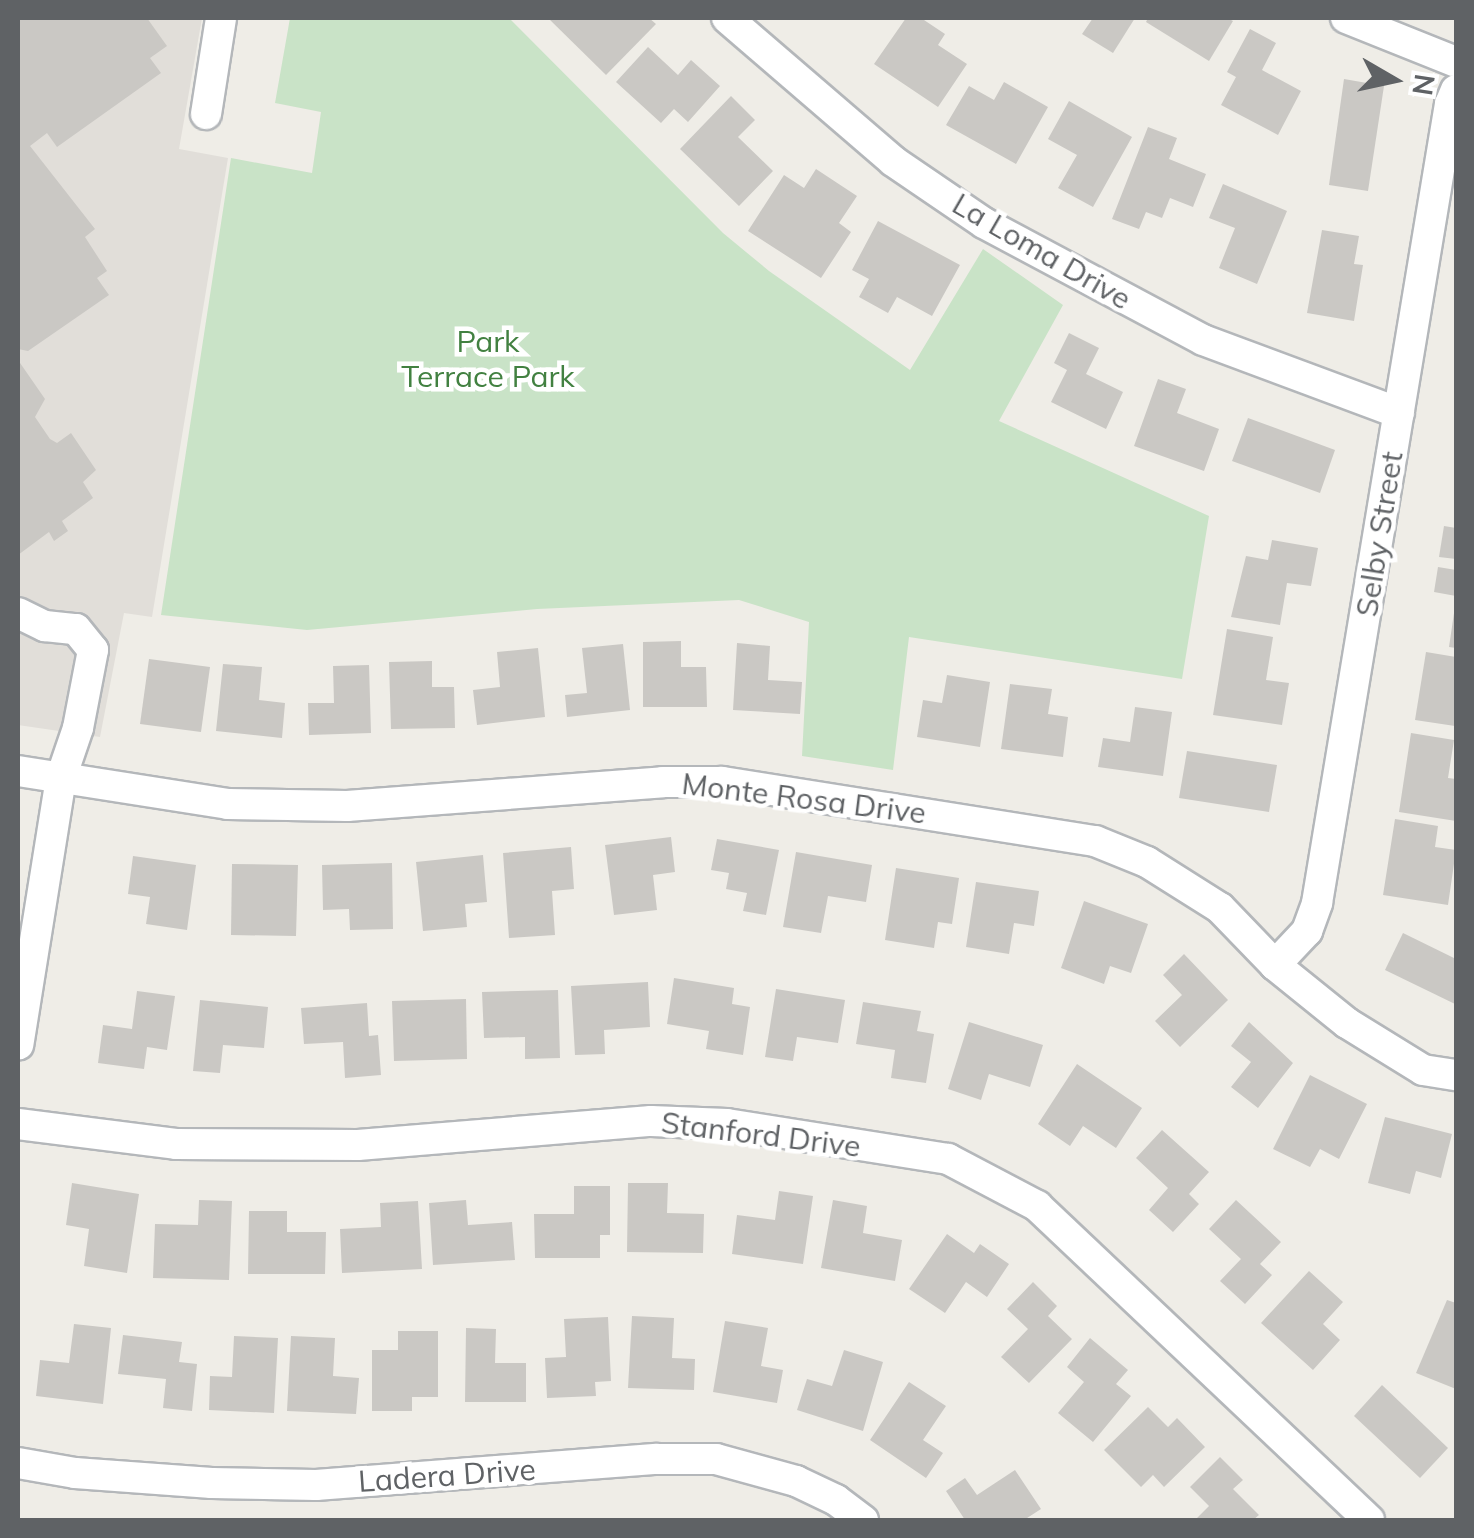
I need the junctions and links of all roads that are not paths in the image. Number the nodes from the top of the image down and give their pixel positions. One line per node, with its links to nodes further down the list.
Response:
1 (221, 18): 6 (street)
2 (727, 18): 7 (street, La Loma Drive)
3 (1346, 18): 4 (street)
4 (1456, 62)
5 (1456, 90): 7 (street, Selby Street)
6 (206, 114)
7 (1399, 413): 11 (street, Selby Street)
8 (18, 613): 10 (street)
9 (18, 772): 10 (street, Monte Rosa Drive)
10 (61, 778): 11 (street, Monte Rosa Drive); 12 (street)
11 (1276, 965): 13 (street, Monte Rosa Drive)
12 (18, 1045)
13 (1456, 1075)
14 (18, 1124): 17 (street, Stanford Drive)
15 (18, 1463): 16 (street, Ladera Drive)
16 (863, 1520)
17 (1369, 1520)

